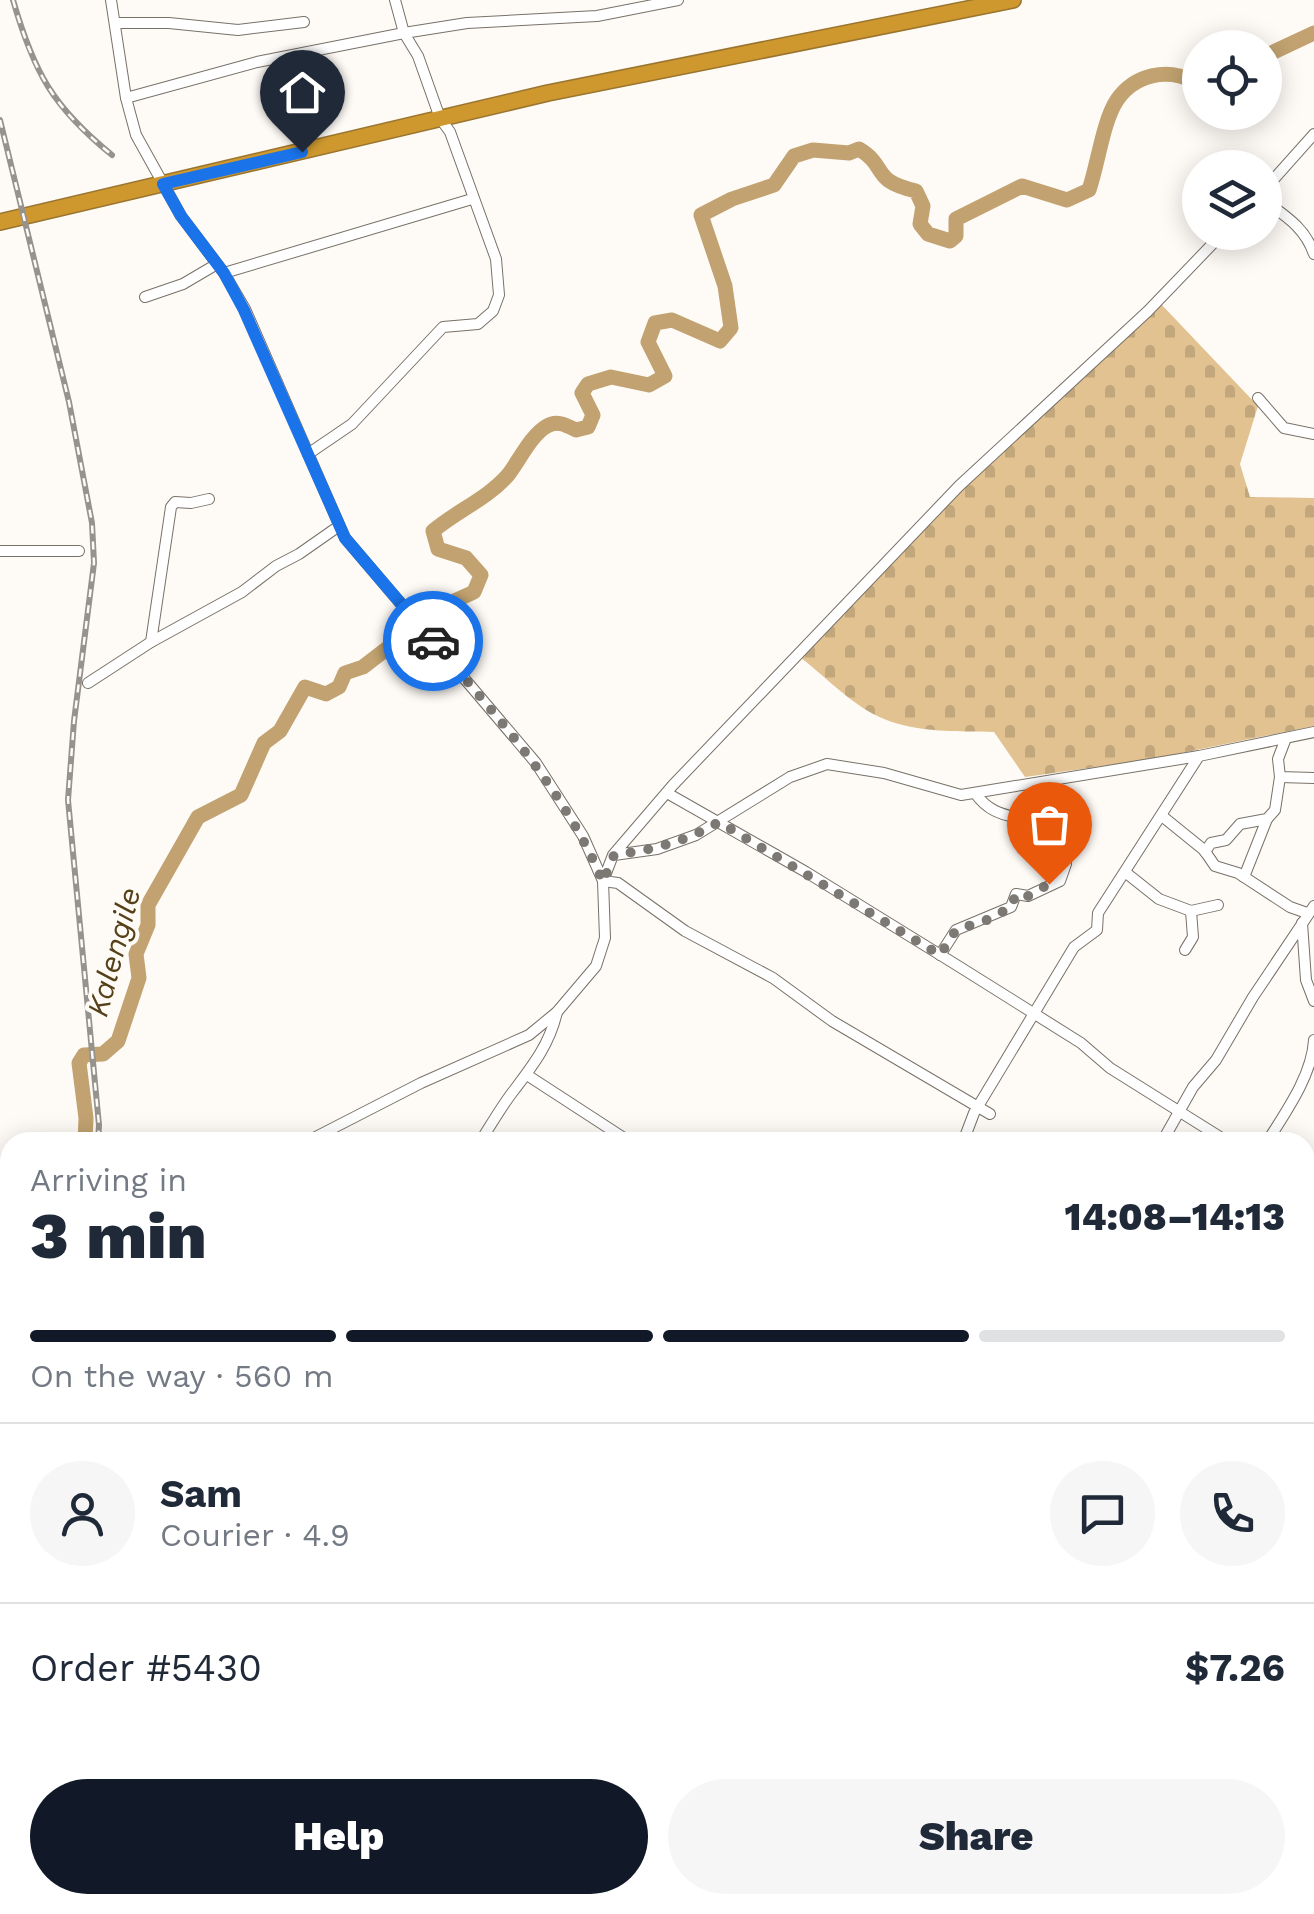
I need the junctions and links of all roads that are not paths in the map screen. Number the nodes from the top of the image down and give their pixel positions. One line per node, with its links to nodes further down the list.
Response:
1 (111, 0): 6 (street)
2 (395, 0): 7 (street)
3 (678, 0): 7 (street)
4 (1013, 0): 9 (highway)
5 (304, 22): 6 (street)
6 (115, 23): 8 (street)
7 (404, 33): 8 (street); 9 (street)
8 (126, 98): 12 (street)
9 (440, 118): 12 (highway); 13 (street)
10 (1314, 134): 11 (street)
11 (1282, 170)
12 (163, 184): 15 (highway); 18 (street)
13 (472, 198): 18 (street); 22 (street)
14 (1282, 213): 17 (street)
15 (0, 222)
16 (1206, 250): 34 (street)
17 (1314, 254)
18 (220, 268): 19 (street); 22 (street)
19 (145, 298)
20 (1258, 398): 21 (street)
21 (1314, 434)
22 (308, 454): 24 (street)
23 (209, 499): 27 (street)
24 (339, 526): 27 (street); 43 (street)
25 (0, 551): 26 (street)
26 (78, 552)
27 (151, 642): 28 (street)
28 (88, 683)
29 (1314, 732): 30 (street)
30 (1286, 738): 31 (street); 32 (street)
31 (1199, 756): 35 (street); 36 (street)
32 (1280, 777): 33 (street); 37 (street)
33 (1314, 778)
34 (666, 792): 38 (street); 40 (street)
35 (976, 793): 38 (street); 48 (street)
36 (1162, 816): 39 (street); 41 (street)
37 (1267, 820): 39 (street); 42 (street)
38 (719, 822): 40 (street); 48 (street)
39 (1205, 852): 42 (street)
40 (614, 855): 43 (street)
41 (1124, 872): 45 (street); 51 (street)
42 (1244, 877): 46 (street)
43 (603, 882): 50 (street); 54 (street)
44 (1218, 905): 45 (street)
45 (1191, 911): 47 (street)
46 (1308, 913): 49 (street); 55 (street)
47 (1185, 950)
48 (940, 955): 51 (street)
49 (1314, 1000)
50 (556, 1012): 53 (street); 57 (street)
51 (1034, 1014): 54 (street); 55 (street)
52 (1314, 1040): 63 (street)
53 (526, 1075): 58 (street); 59 (street)
54 (978, 1107): 56 (street); 60 (street)
55 (1182, 1112): 61 (street); 62 (street)
56 (990, 1114)
57 (325, 1132)
58 (486, 1132)
59 (614, 1132)
60 (967, 1132)
61 (1169, 1132)
62 (1213, 1132)
63 (1274, 1132)

